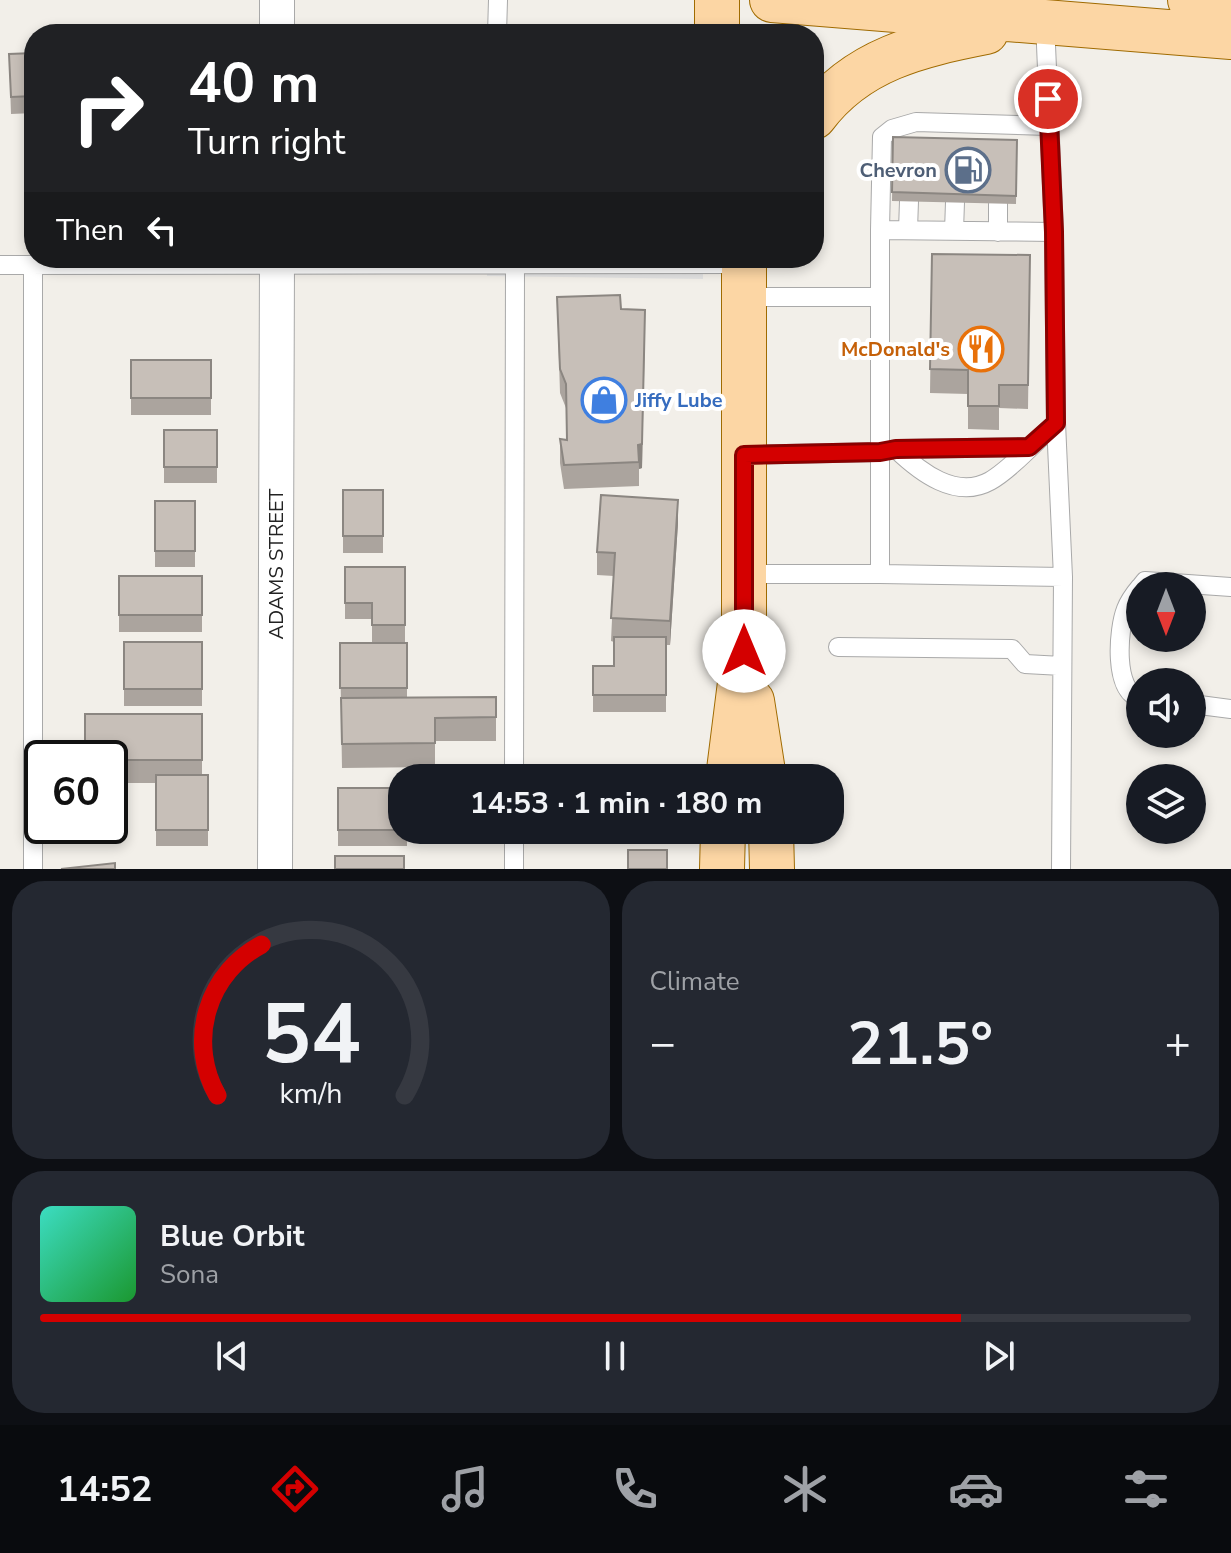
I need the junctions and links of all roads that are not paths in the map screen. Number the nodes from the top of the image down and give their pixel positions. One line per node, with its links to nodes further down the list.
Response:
1 (277, 0): 8 (street)
2 (498, 0): 9 (lane)
3 (717, 0): 10 (main road)
4 (772, 0): 7 (main road); 11 (main road)
5 (1190, 0): 6 (main road)
6 (1231, 18)
7 (1042, 22): 12 (main road); 13 (main road); 15 (lane)
8 (277, 24)
9 (497, 24)
10 (717, 24)
11 (772, 24)
12 (1231, 37)
13 (824, 105)
14 (911, 124): 15 (lane); 16 (lane); 20 (lane)
15 (1049, 126): 24 (lane)
16 (911, 146)
17 (909, 201): 21 (lane)
18 (955, 202): 22 (lane)
19 (998, 204): 23 (lane)
20 (880, 230): 21 (lane); 32 (lane)
21 (908, 230): 22 (lane)
22 (954, 231): 23 (lane)
23 (998, 232): 24 (lane)
24 (1054, 232): 33 (lane)
25 (0, 265): 26 (lane)
26 (24, 265)
27 (33, 268): 55 (lane)
28 (277, 268): 56 (street, ADAMS STREET)
29 (515, 268): 49 (lane)
30 (574, 268): 31 (lane)
31 (753, 280): 32 (lane); 36 (main road)
32 (880, 297): 35 (lane)
33 (1056, 423): 34 (lane); 39 (lane)
34 (1029, 447): 35 (lane); 35 (lane)
35 (888, 450): 36 (lane); 38 (lane)
36 (744, 455): 37 (main road)
37 (744, 574): 38 (lane); 44 (main road)
38 (880, 574): 39 (lane)
39 (1063, 577): 45 (lane)
40 (1206, 585): 41 (lane)
41 (1231, 587)
42 (1126, 607): 46 (lane)
43 (838, 647): 45 (lane)
44 (744, 651): 50 (main road); 51 (main road)
45 (1062, 666): 60 (lane)
46 (1126, 683)
47 (1206, 706): 48 (lane)
48 (1231, 709)
49 (514, 764)
50 (730, 764)
51 (762, 764)
52 (514, 844): 57 (lane)
53 (723, 844): 58 (main road)
54 (771, 844): 59 (main road)
55 (33, 869)
56 (275, 869)
57 (514, 869)
58 (722, 869)
59 (772, 869)
60 (1061, 869)

